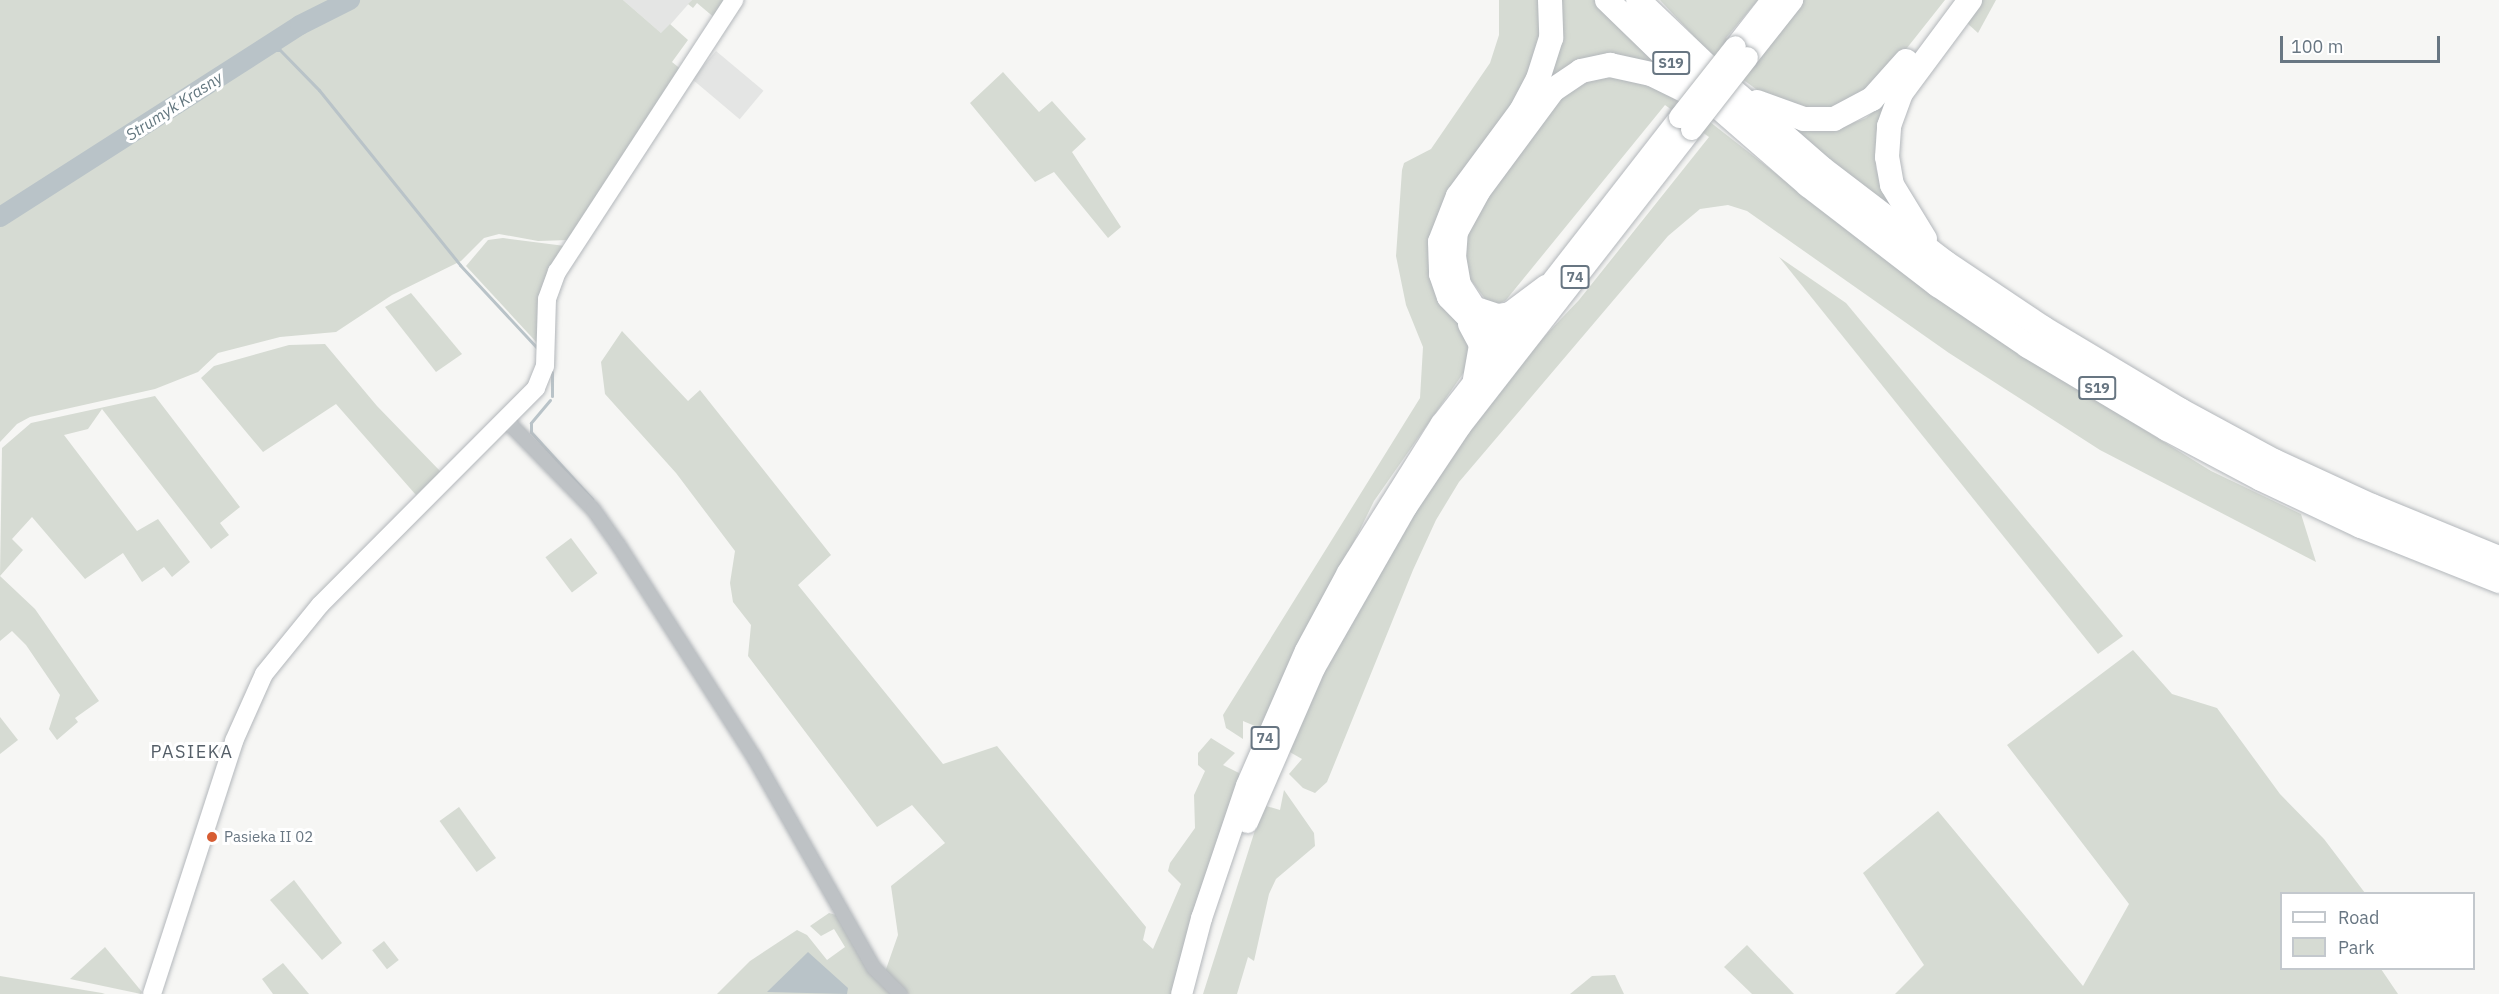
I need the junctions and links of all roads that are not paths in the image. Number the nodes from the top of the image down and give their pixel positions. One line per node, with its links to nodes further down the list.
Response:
1 (734, 0): 18 (street)
2 (1550, 0): 15 (highway)
3 (1607, 0): 12 (highway, S19)
4 (1638, 0): 10 (highway, S19)
5 (1771, 0): 9 (main road, 74)
6 (1791, 0): 9 (main road, 74)
7 (1954, 0): 10 (highway)
8 (1970, 0): 13 (highway)
9 (1741, 51): 11 (main road, 74, bridge)
10 (1730, 88): 13 (highway, S19)
11 (1685, 123): 14 (main road, 74); 16 (main road, 74)
12 (1737, 124): 15 (highway); 20 (highway, S19)
13 (1946, 263): 19 (highway, S19)
14 (1546, 287): 15 (highway); 16 (main road, 74)
15 (1471, 314): 16 (highway); 17 (highway)
16 (1511, 346): 17 (main road, 74); 24 (main road, 74)
17 (1475, 379): 23 (main road, 74)
18 (506, 420): 21 (street); 22 (street)
19 (2499, 558)
20 (2499, 581)
21 (152, 994)
22 (900, 994)
23 (1181, 994)
24 (1193, 994)

